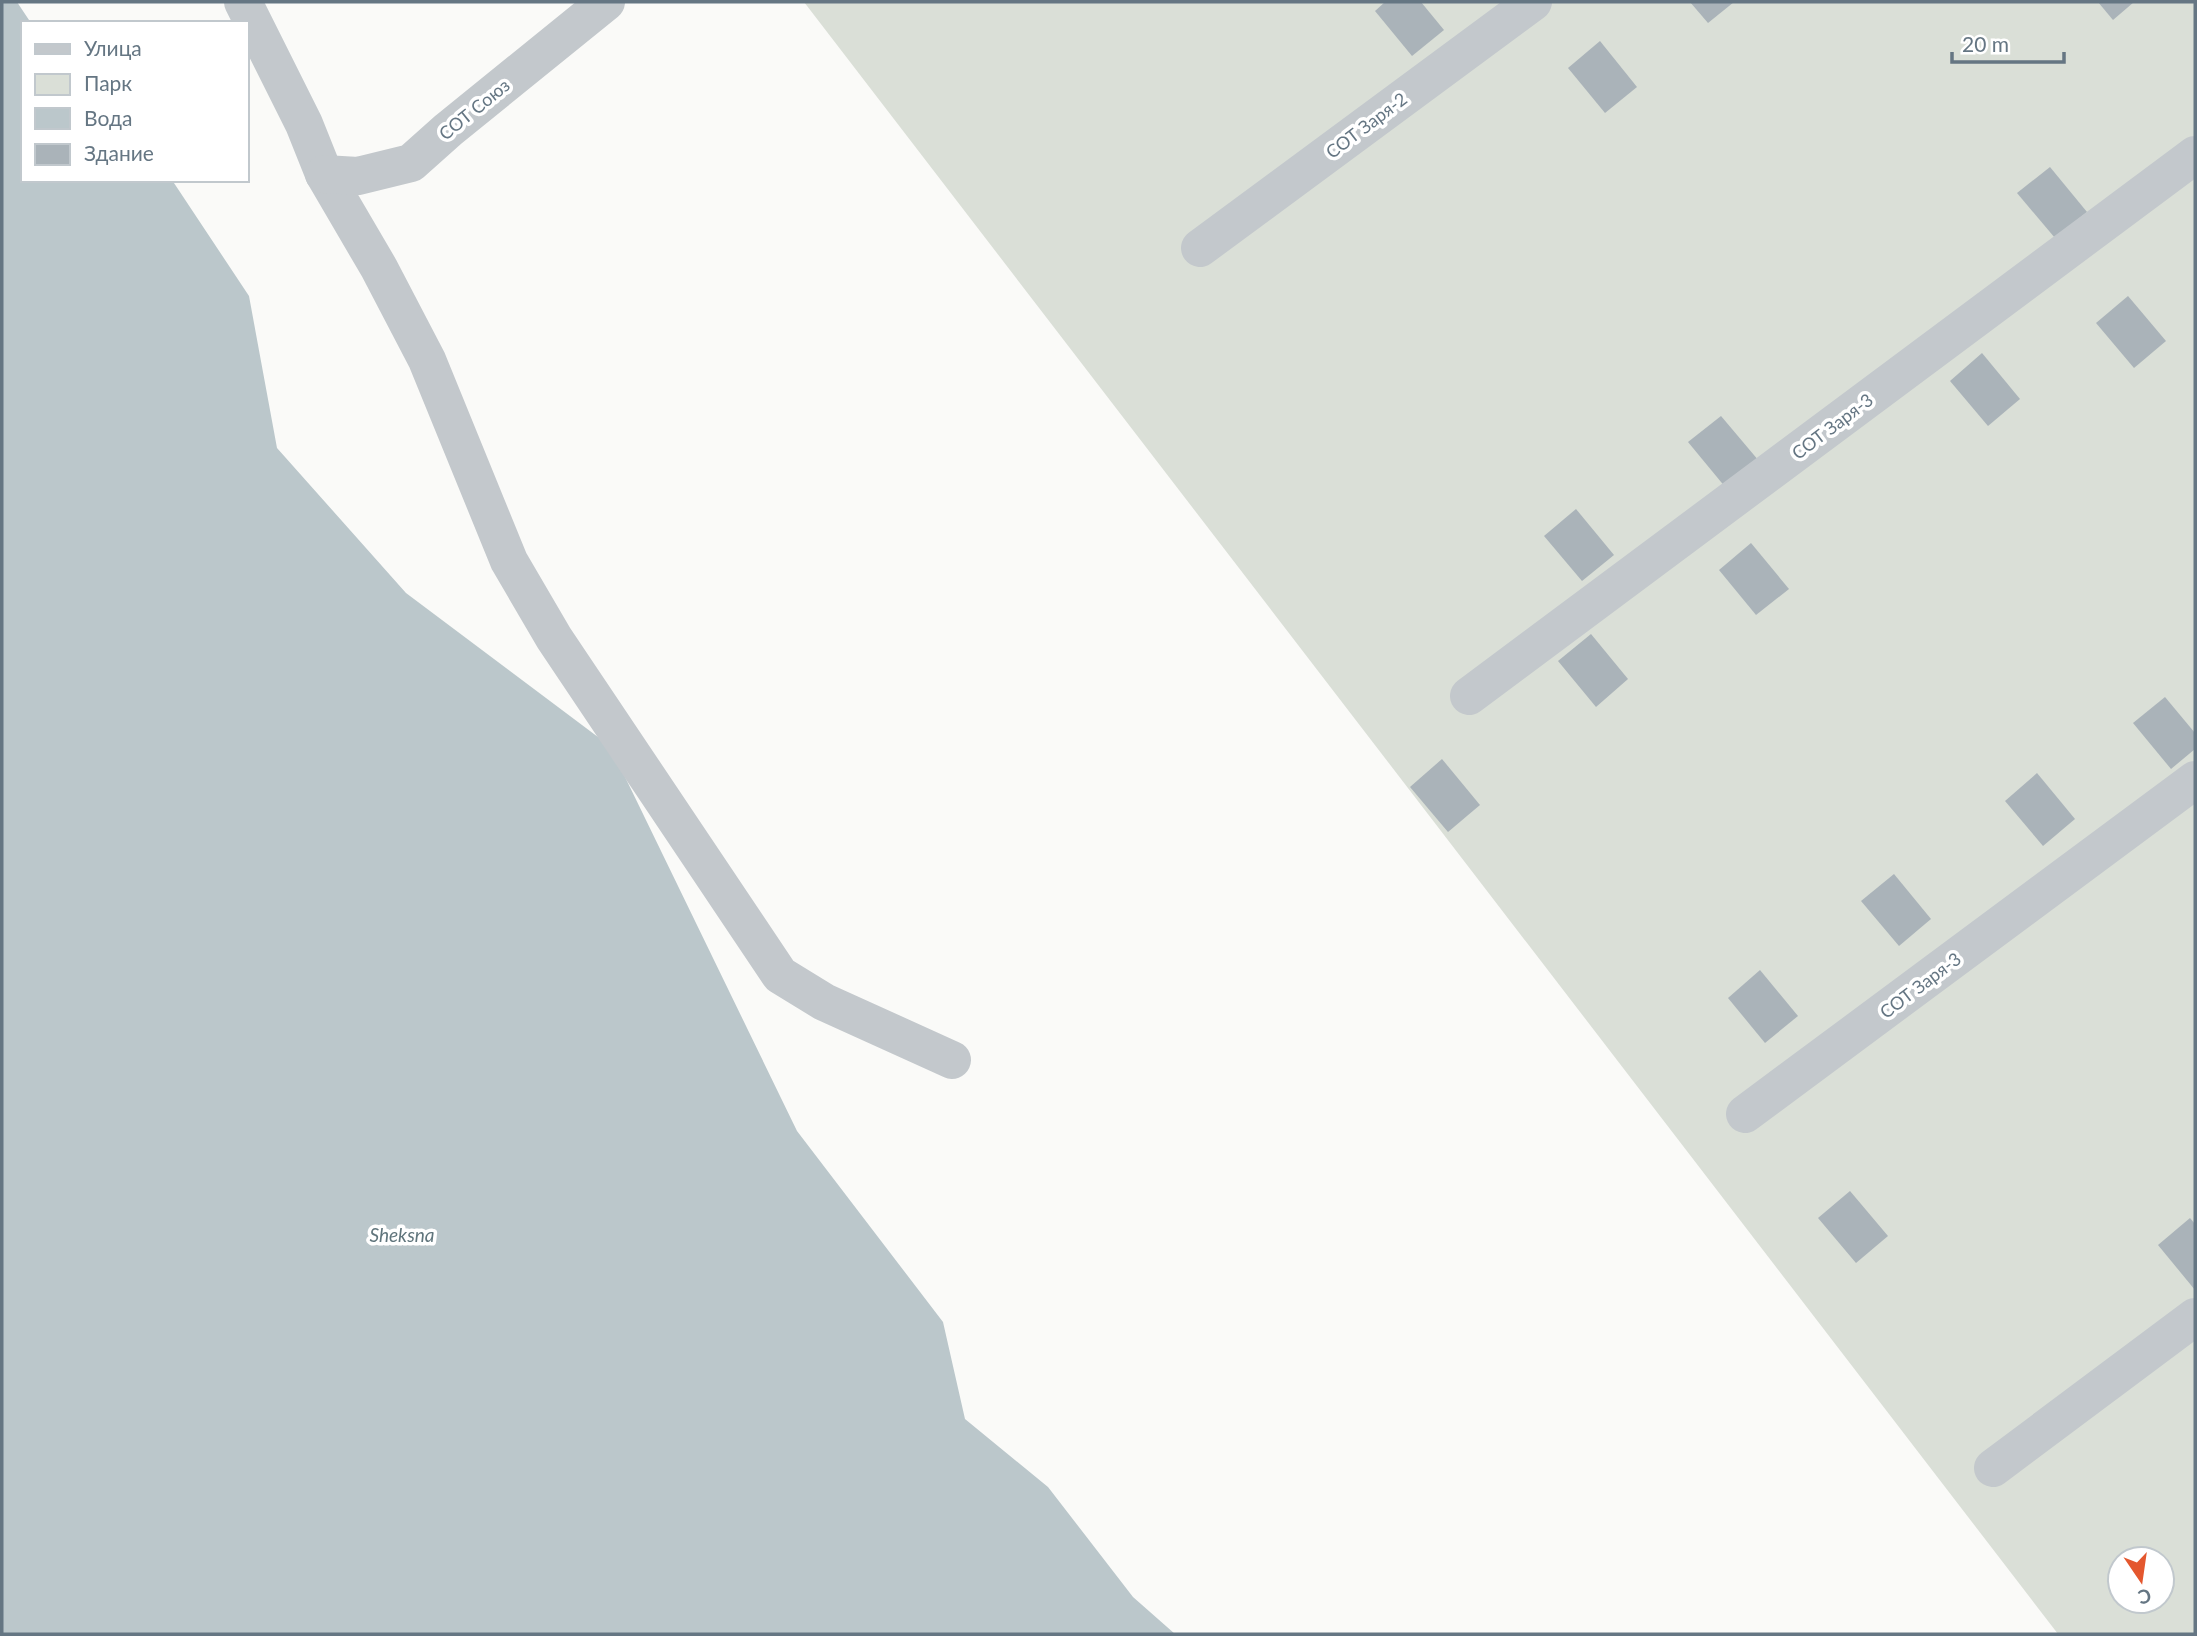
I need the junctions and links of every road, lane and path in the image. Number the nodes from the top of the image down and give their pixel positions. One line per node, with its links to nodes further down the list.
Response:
1 (243, 2): 5 (street)
2 (607, 2): 5 (street, СОТ Союз)
3 (1533, 2): 6 (street, СОТ Заря-2)
4 (2195, 155): 7 (street, СОТ Заря-3)
5 (324, 174): 9 (street)
6 (1200, 248)
7 (1469, 696)
8 (2195, 780): 10 (street, СОТ Заря-3)
9 (952, 1060)
10 (1745, 1114)
11 (2195, 1317): 12 (street)
12 (1993, 1468)

